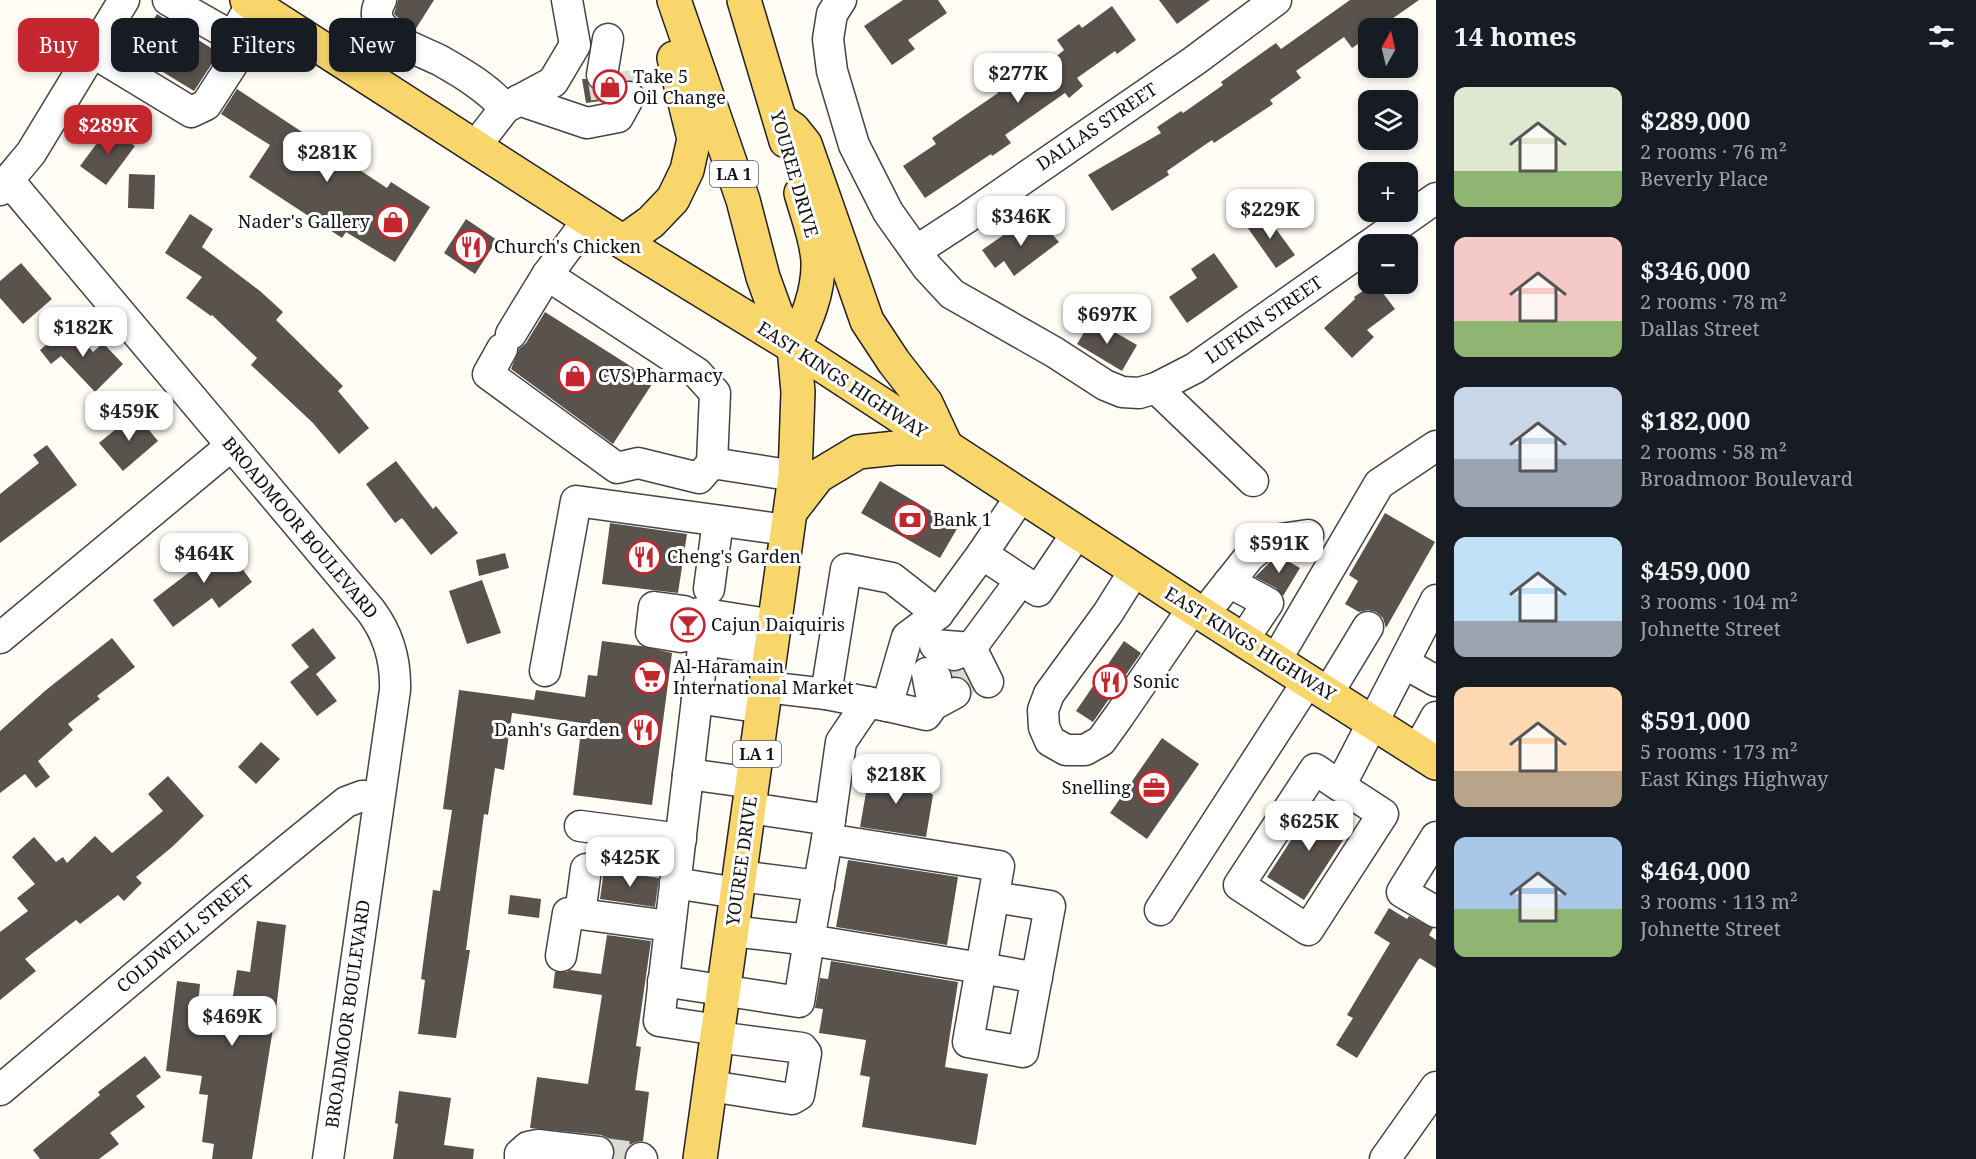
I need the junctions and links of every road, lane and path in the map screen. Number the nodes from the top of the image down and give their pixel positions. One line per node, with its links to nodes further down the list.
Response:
1 (124, 0): 12 (street)
2 (168, 0): 11 (street)
3 (381, 0): 17 (street)
4 (567, 0): 13 (street)
5 (673, 0): 24 (main road); 28 (main road, YOUREE DRIVE / LA 1)
6 (744, 0): 18 (main road, YOUREE DRIVE / LA 1)
7 (1276, 0): 25 (street, DALLAS STREET)
8 (249, 2): 10 (street); 19 (main road, EAST KINGS HIGHWAY)
9 (839, 3): 25 (street, LUFKIN STREET)
10 (242, 18)
11 (211, 24)
12 (99, 41)
13 (575, 45): 17 (street); 17 (street)
14 (99, 56): 16 (street)
15 (80, 72): 20 (street)
16 (227, 72)
17 (512, 104): 19 (street)
18 (780, 120): 28 (main road, YOUREE DRIVE / LA 1); 32 (main road)
19 (475, 147): 22 (main road, EAST KINGS HIGHWAY)
20 (5, 186): 30 (street, BROADMOOR BOULEVARD)
21 (1436, 198): 23 (street, LUFKIN STREET)
22 (588, 220): 24 (main road, EAST KINGS HIGHWAY); 27 (street)
23 (1385, 234)
24 (623, 242): 28 (main road, EAST KINGS HIGHWAY)
25 (915, 249): 29 (street, LUFKIN STREET)
26 (1358, 253): 29 (street, LUFKIN STREET)
27 (547, 275): 33 (street); 33 (street)
28 (794, 348): 32 (main road, EAST KINGS HIGHWAY); 34 (main road, YOUREE DRIVE / LA 1)
29 (1156, 388): 35 (street)
30 (231, 446): 50 (street); 68 (street, BROADMOOR BOULEVARD)
31 (1436, 446): 53 (street)
32 (947, 448): 36 (main road, EAST KINGS HIGHWAY); 38 (main road)
33 (712, 463): 34 (street)
34 (795, 476): 38 (main road, YOUREE DRIVE / LA 1)
35 (1254, 481)
36 (1021, 496): 39 (main road, EAST KINGS HIGHWAY); 41 (street)
37 (718, 521): 38 (street); 48 (street); 55 (street)
38 (789, 522): 51 (main road, YOUREE DRIVE / LA 1)
39 (1077, 533): 42 (main road, EAST KINGS HIGHWAY); 43 (street)
40 (1308, 535): 44 (street)
41 (982, 554): 43 (street); 47 (street)
42 (1135, 570): 46 (main road, EAST KINGS HIGHWAY); 46 (street)
43 (1022, 580): 61 (street)
44 (1229, 582): 46 (street); 52 (street)
45 (1436, 600): 54 (street)
46 (1198, 611): 52 (main road, EAST KINGS HIGHWAY)
47 (938, 614): 58 (street); 61 (street)
48 (696, 622): 51 (street); 60 (street)
49 (1368, 627): 57 (street)
50 (0, 638)
51 (772, 638): 59 (main road, YOUREE DRIVE / LA 1)
52 (1244, 640): 53 (main road, EAST KINGS HIGHWAY)
53 (1276, 660): 57 (main road, EAST KINGS HIGHWAY)
54 (1404, 663): 56 (street); 63 (street)
55 (545, 671)
56 (1436, 681)
57 (1318, 687): 63 (main road, EAST KINGS HIGHWAY); 78 (street)
58 (826, 694): 59 (street); 61 (street)
59 (765, 697): 60 (street); 67 (main road, YOUREE DRIVE / LA 1)
60 (698, 698): 65 (street)
61 (877, 704): 70 (street)
62 (1436, 717): 64 (street)
63 (1373, 723): 64 (main road, EAST KINGS HIGHWAY); 66 (street)
64 (1426, 757)
65 (688, 774): 67 (street); 72 (street)
66 (1340, 786): 66 (street)
67 (751, 795): 70 (street); 75 (main road, YOUREE DRIVE / LA 1)
68 (379, 796): 92 (street, COLDWELL STREET); 94 (street, BROADMOOR BOULEVARD)
69 (580, 826): 72 (street)
70 (829, 829): 76 (street); 77 (street)
71 (1436, 838): 79 (street)
72 (681, 839): 74 (street)
73 (586, 869): 80 (street)
74 (675, 883): 75 (street); 81 (street)
75 (738, 884): 76 (street); 82 (main road, YOUREE DRIVE / LA 1)
76 (819, 886): 83 (street)
77 (994, 897): 85 (street); 86 (street)
78 (1160, 910)
79 (1436, 912)
80 (580, 914): 81 (street); 84 (street)
81 (670, 926): 87 (street)
82 (732, 931): 83 (street); 88 (main road, YOUREE DRIVE / LA 1)
83 (809, 940): 85 (street); 88 (street)
84 (561, 956)
85 (981, 968): 86 (street); 86 (street)
86 (1037, 978)
87 (663, 981): 88 (street); 89 (street)
88 (723, 990): 89 (main road, YOUREE DRIVE / LA 1)
89 (717, 1033): 90 (main road, YOUREE DRIVE / LA 1); 90 (street)
90 (710, 1086): 97 (main road, YOUREE DRIVE / LA 1)
91 (1436, 1087): 98 (street)
92 (0, 1090)
93 (589, 1156): 95 (street); 96 (street)
94 (328, 1159)
95 (520, 1159)
96 (526, 1159)
97 (700, 1159)
98 (1385, 1159)

